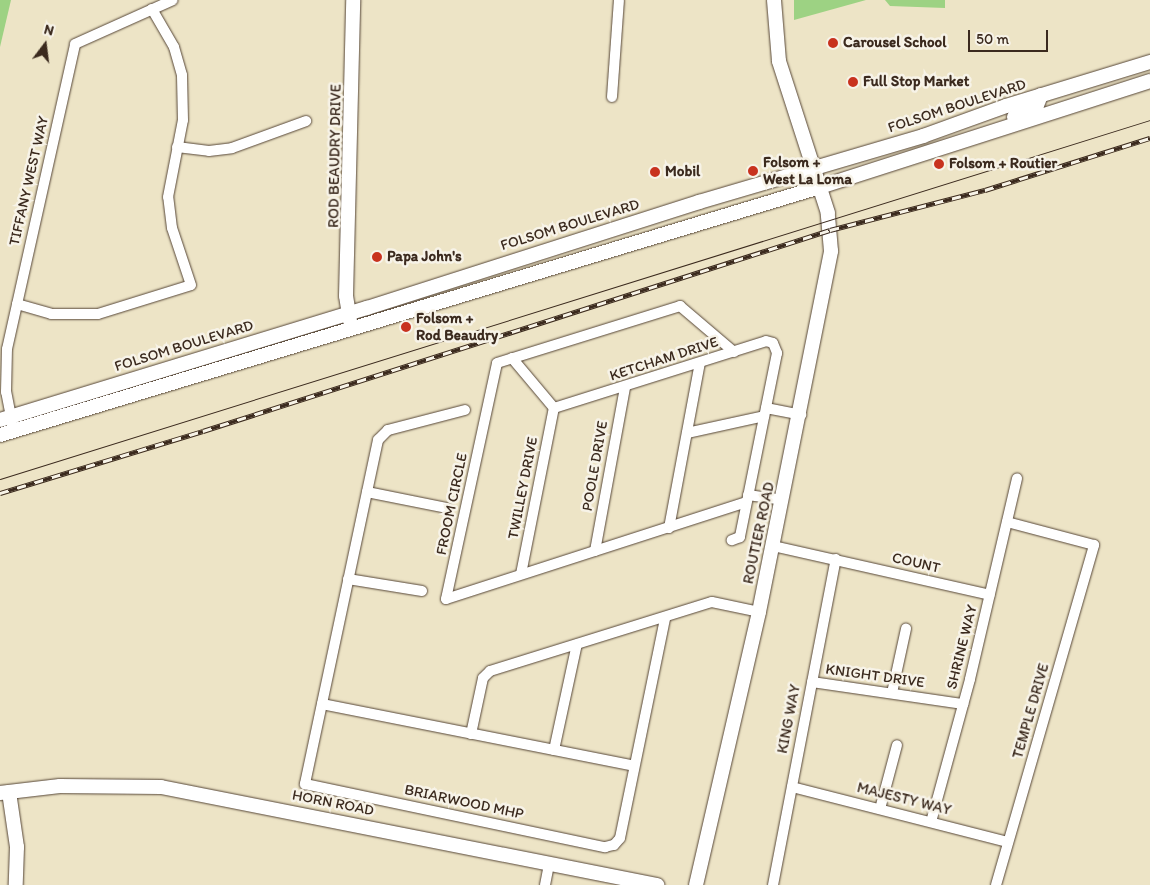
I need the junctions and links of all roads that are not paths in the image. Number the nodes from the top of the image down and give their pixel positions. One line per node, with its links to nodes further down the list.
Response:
1 (173, 0): 5 (street, TIFFANY WEST WAY)
2 (353, 0): 18 (main road, ROD BEAUDRY DRIVE)
3 (619, 0): 9 (street)
4 (774, 0): 13 (main road, ROUTIER ROAD)
5 (152, 9): 12 (street); 17 (street, TIFFANY WEST WAY)
6 (1150, 62): 8 (main road, FOLSOM BOULEVARD)
7 (1150, 81): 11 (main road, FOLSOM BOULEVARD)
8 (1041, 96): 11 (main road); 13 (main road, FOLSOM BOULEVARD)
9 (612, 97)
10 (306, 121): 12 (street)
11 (982, 136): 14 (main road, FOLSOM BOULEVARD)
12 (177, 147): 17 (street)
13 (814, 168): 14 (main road, ROUTIER ROAD); 15 (main road, FOLSOM BOULEVARD)
14 (820, 187): 16 (main road, FOLSOM BOULEVARD); 27 (main road, ROUTIER ROAD)
15 (629, 224): 16 (main road); 18 (main road, FOLSOM BOULEVARD)
16 (568, 262): 19 (main road, FOLSOM BOULEVARD)
17 (17, 304): 28 (street, TIFFANY WEST WAY)
18 (348, 313): 19 (main road, ROD BEAUDRY DRIVE); 28 (main road, FOLSOM BOULEVARD)
19 (351, 328): 28 (main road, FOLSOM BOULEVARD)
20 (734, 352): 21 (street, FROOM CIRCLE); 22 (street, KETCHAM DRIVE); 26 (street, KETCHAM DRIVE)
21 (512, 358): 24 (street); 42 (street, FROOM CIRCLE)
22 (700, 363): 23 (street, KETCHAM DRIVE); 29 (street)
23 (625, 388): 24 (street, KETCHAM DRIVE); 40 (street, POOLE DRIVE)
24 (554, 408): 42 (street, TWILLEY DRIVE)
25 (465, 410): 32 (street, BRIARWOOD MHP)
26 (765, 412): 27 (street); 29 (street); 33 (street)
27 (801, 415): 34 (main road, ROUTIER ROAD)
28 (8, 422): 30 (main road, FOLSOM BOULEVARD)
29 (687, 433): 37 (street)
30 (0, 435)
31 (1017, 478): 36 (street, SHRINE WAY)
32 (367, 492): 35 (street); 43 (street, BRIARWOOD MHP)
33 (747, 498): 34 (street); 37 (street, FROOM CIRCLE); 38 (street)
34 (783, 500): 39 (main road, ROUTIER ROAD)
35 (447, 508)
36 (1007, 522): 45 (street, SHRINE WAY); 62 (street, TEMPLE DRIVE)
37 (669, 528): 40 (street, FROOM CIRCLE)
38 (732, 540)
39 (773, 546): 41 (street, COUNT); 46 (main road, ROUTIER ROAD)
40 (595, 550): 42 (street, FROOM CIRCLE)
41 (836, 559): 45 (street, COUNT); 50 (street, KING WAY)
42 (521, 574)
43 (348, 579): 44 (street); 52 (street, BRIARWOOD MHP)
44 (422, 591)
45 (990, 595): 53 (street, SHRINE WAY)
46 (759, 612): 47 (street); 67 (main road, ROUTIER ROAD)
47 (665, 618): 49 (street); 57 (street, BRIARWOOD MHP)
48 (906, 628): 51 (street)
49 (577, 644): 54 (street); 56 (street)
50 (812, 682): 51 (street, KNIGHT DRIVE); 58 (street, KING WAY)
51 (892, 693): 53 (street, KNIGHT DRIVE)
52 (322, 704): 54 (street); 57 (street, BRIARWOOD MHP)
53 (963, 704): 61 (street, SHRINE WAY)
54 (471, 734): 56 (street)
55 (897, 745): 60 (street)
56 (554, 750): 57 (street)
57 (634, 766)
58 (792, 787): 60 (street, MAJESTY WAY); 68 (street, KING WAY)
59 (5, 793): 63 (main road, HORN ROAD); 64 (main road)
60 (880, 808): 61 (street, MAJESTY WAY)
61 (931, 822): 62 (street, MAJESTY WAY)
62 (1008, 842): 69 (street, TEMPLE DRIVE)
63 (549, 864): 65 (street); 66 (main road, HORN ROAD)
64 (16, 885)
65 (545, 885)
66 (657, 885)
67 (696, 885)
68 (773, 885)
69 (996, 885)

